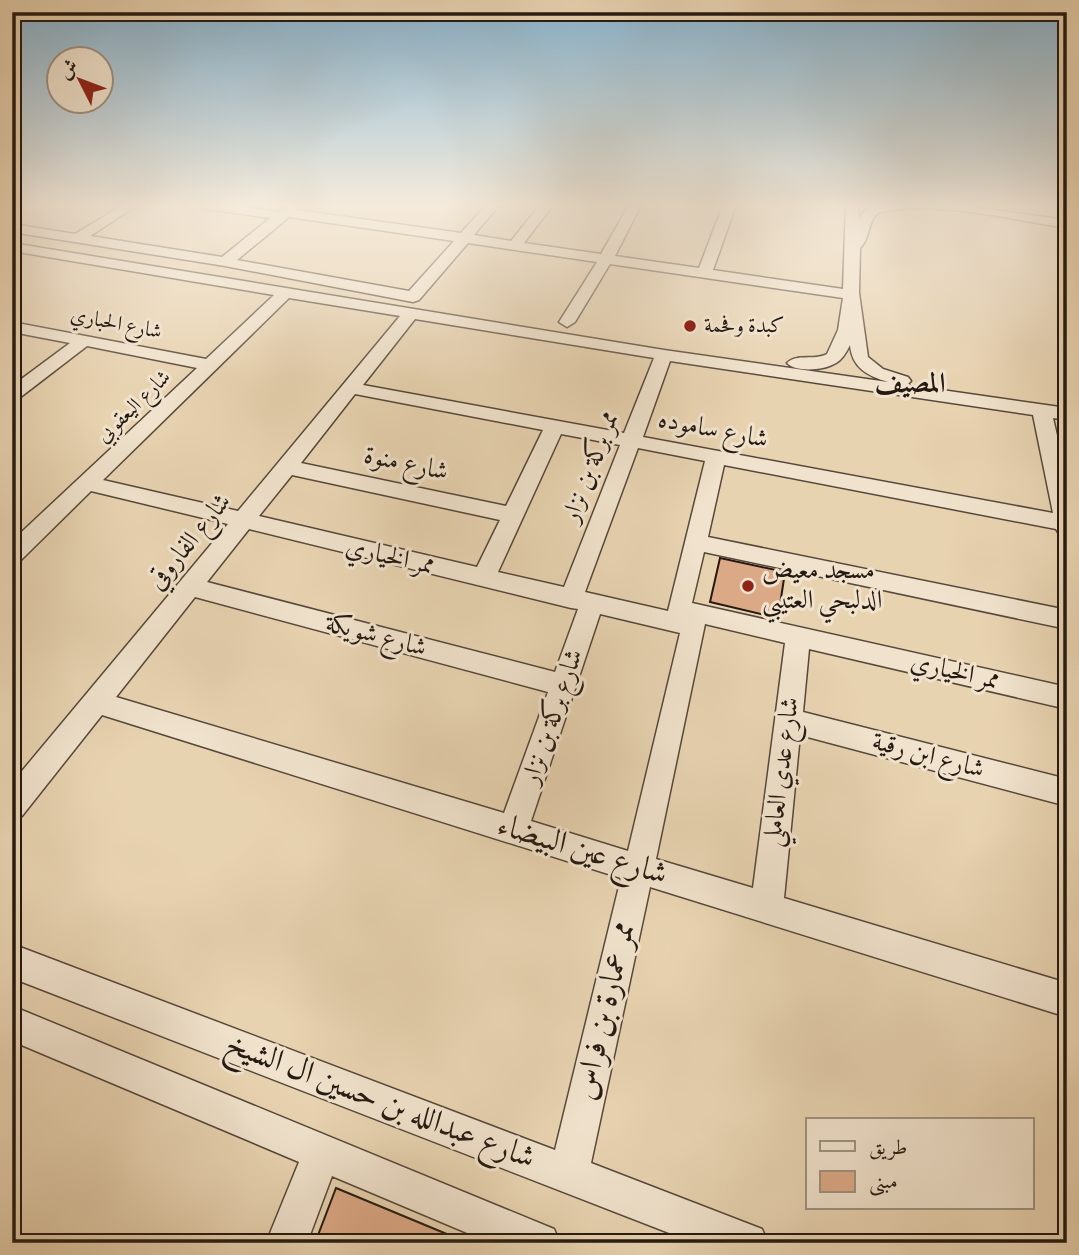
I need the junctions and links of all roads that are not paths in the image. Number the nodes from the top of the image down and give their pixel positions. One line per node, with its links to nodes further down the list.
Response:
1 (113, 264): 9 (street)
2 (232, 264): 11 (street)
3 (446, 264): 11 (street, شارع الفاروقي)
4 (602, 264): 10 (street)
5 (643, 264): 8 (street)
6 (708, 264): 8 (street)
7 (853, 264): 10 (street)
8 (705, 273): 10 (street)
9 (286, 292): 11 (street); 17 (street, شارع اليعقوبي)
10 (852, 295): 20 (street)
11 (417, 303): 16 (street); 18 (street, شارع الفاروقي)
12 (490, 310): 13 (street)
13 (515, 314)
14 (12, 327): 15 (street, شارع الحباري)
15 (84, 341): 17 (street, شارع الحباري); 19 (street)
16 (664, 355): 20 (street); 24 (street, ممر بركة بن نزار)
17 (211, 365): 27 (street, شارع اليعقوبي)
18 (352, 388): 23 (street, شارع ساموده); 26 (street, شارع الفاروقي)
19 (12, 396)
20 (946, 396): 21 (street)
21 (1042, 411): 22 (street); 30 (street)
22 (1067, 414)
23 (555, 426): 24 (street, شارع ساموده); 28 (street)
24 (631, 441): 25 (street, شارع ساموده); 35 (street, ممر بركة بن نزار)
25 (716, 457): 30 (street, شارع ساموده); 31 (street, ممر عمارة بن فراس)
26 (287, 467): 28 (street, شارع منوة); 29 (street, شارع الفاروقي)
27 (87, 484): 29 (street, ممر الخياري); 32 (street, شارع اليعقوبي)
28 (512, 515): 33 (street)
29 (243, 522): 33 (street, ممر الخياري); 34 (street, شارع الفاروقي)
30 (1066, 526)
31 (695, 542): 36 (street, ممر عمارة بن فراس); 37 (street)
32 (12, 555)
33 (482, 578): 35 (street, ممر الخياري)
34 (190, 587): 39 (street, شارع شويكة); 41 (street, شارع الفاروقي)
35 (581, 601): 36 (street, ممر الخياري); 39 (street, شارع بركة بن نزار)
36 (687, 618): 38 (street, ممر الخياري); 46 (street, ممر عمارة بن فراس)
37 (1067, 620)
38 (798, 636): 40 (street, ممر الخياري); 42 (street, شارع عدي العاملي)
39 (563, 685): 45 (street, شارع بركة بن نزار)
40 (1067, 698)
41 (96, 702): 44 (street, شارع الفاروقي); 45 (street, شارع عين البيضاء)
42 (788, 720): 43 (street, شارع ابن رقية); 47 (street, شارع عدي العاملي)
43 (1067, 793)
44 (12, 806)
45 (513, 830): 46 (street, شارع عين البيضاء)
46 (639, 868): 47 (street, شارع عين البيضاء); 52 (street, ممر عمارة بن فراس)
47 (767, 908): 49 (street, شارع عين البيضاء)
48 (12, 961): 52 (street, شارع عبدالله بن حسين ال الشيخ)
49 (1067, 1000)
50 (12, 1023): 51 (street)
51 (322, 1152): 53 (street); 54 (street)
52 (569, 1174): 55 (street, شارع عبدالله بن حسين ال الشيخ)
53 (286, 1243)
54 (540, 1243)
55 (748, 1243)

